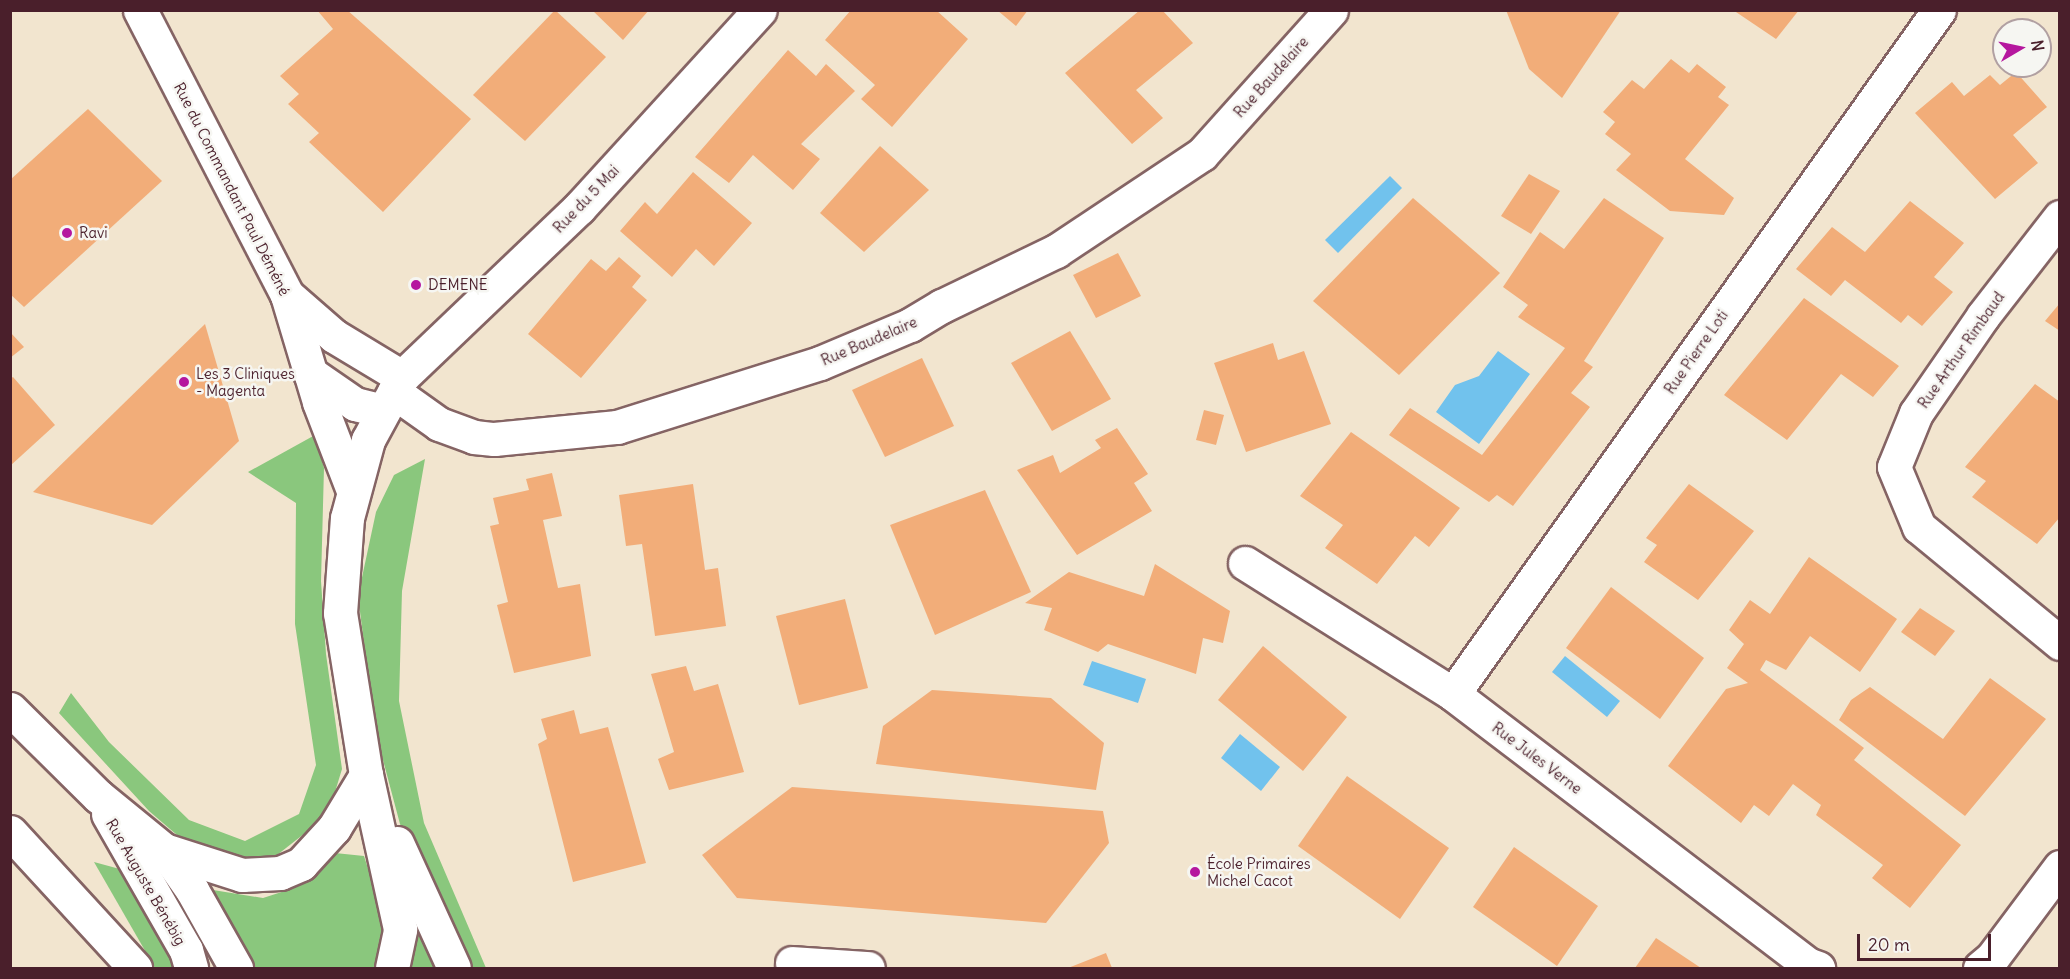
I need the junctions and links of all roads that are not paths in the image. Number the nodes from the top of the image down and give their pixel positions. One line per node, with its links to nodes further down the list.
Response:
1 (140, 10): 6 (street, Rue du Commandant Paul Déméné)
2 (760, 10): 8 (street, Rue du 5 Mai)
3 (1331, 10): 8 (street, Rue Baudelaire)
4 (1939, 10): 12 (street, Rue Pierre Loti)
5 (2060, 217): 11 (street, Rue Arthur Rimbaud)
6 (287, 295): 7 (street, Rue du Commandant Paul Déméné); 8 (street, Rue Baudelaire)
7 (310, 373): 8 (street); 9 (street, Rue du Commandant Paul Déméné)
8 (393, 393): 9 (street, Rue du Commandant Paul Déméné)
9 (352, 488): 14 (street, Rue du Commandant Paul Déméné)
10 (1245, 563): 12 (street, Rue Jules Verne)
11 (2060, 643)
12 (1453, 694): 26 (street, Rue Jules Verne)
13 (10, 710): 15 (street, Rue Auguste Bénébig)
14 (366, 776): 17 (street); 23 (street, Rue du Commandant Paul Déméné); 24 (street, Rue du Commandant Paul Déméné)
15 (98, 796): 17 (street, Rue Auguste Bénébig); 21 (street, Rue Auguste Bénébig)
16 (10, 832): 20 (street)
17 (164, 850): 22 (street, Rue Auguste Bénébig)
18 (2060, 867): 27 (street)
19 (792, 963): 25 (street)
20 (135, 969)
21 (191, 969)
22 (236, 969)
23 (392, 969)
24 (454, 969)
25 (868, 969)
26 (1818, 969)
27 (1980, 969)

